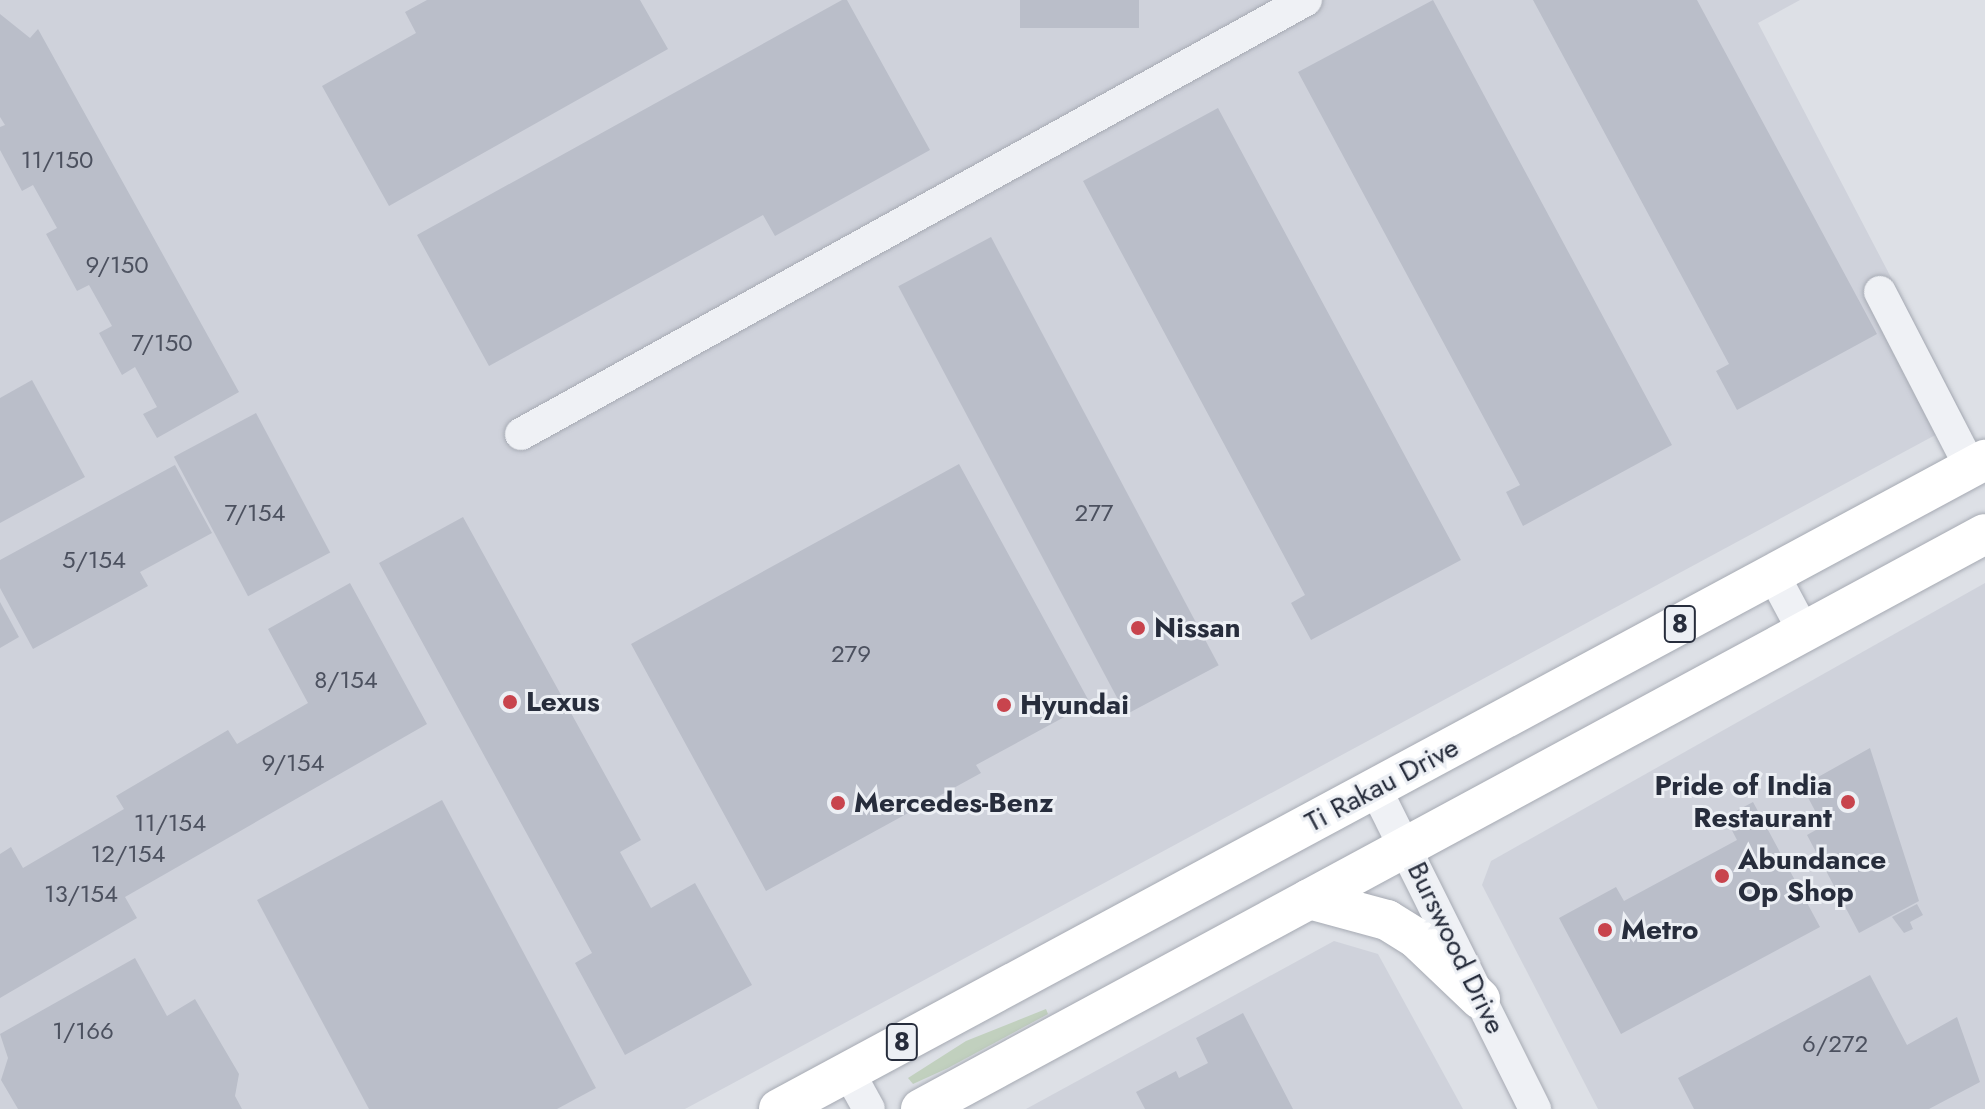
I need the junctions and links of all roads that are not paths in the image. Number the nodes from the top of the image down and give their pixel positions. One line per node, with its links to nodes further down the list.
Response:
1 (1306, 0): 3 (street)
2 (1880, 292): 4 (street)
3 (521, 434)
4 (1978, 464): 6 (main road, Ti Rakau Drive / 8)
5 (1985, 534): 7 (main road, 8)
6 (1773, 574): 7 (street); 8 (main road, Ti Rakau Drive / 8)
7 (1804, 632): 9 (main road, 8)
8 (1375, 788): 9 (street, Burswood Drive); 12 (main road, Ti Rakau Drive / 8)
9 (1406, 847): 10 (main road, 8); 11 (street, Burswood Drive)
10 (1309, 899): 11 (main road); 15 (main road, 8)
11 (1480, 999): 16 (street, Burswood Drive)
12 (848, 1071): 13 (main road, Ti Rakau Drive / 8); 14 (street)
13 (779, 1109)
14 (869, 1109)
15 (921, 1109)
16 (1535, 1109)

